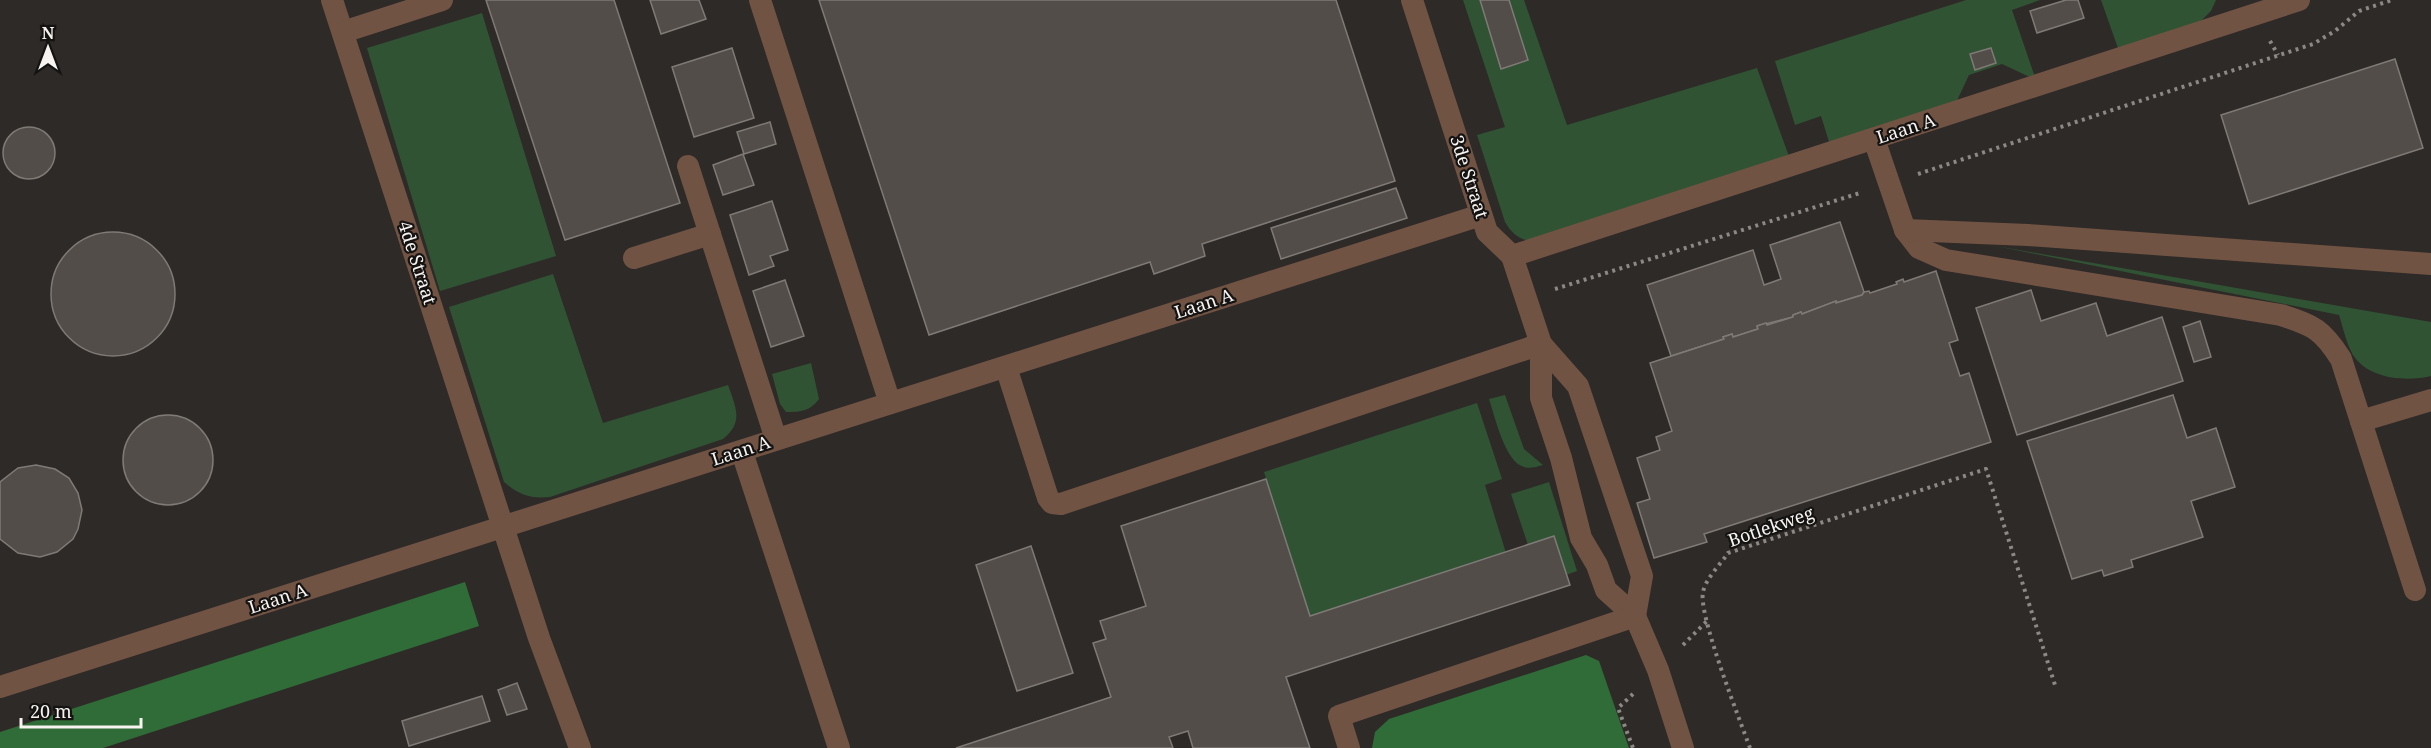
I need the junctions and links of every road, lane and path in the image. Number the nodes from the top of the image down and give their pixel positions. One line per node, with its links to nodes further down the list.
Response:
1 (332, 0): 8 (lane, 4de Straat)
2 (442, 0): 8 (lane)
3 (760, 0): 22 (lane)
4 (1412, 0): 12 (lane, 3de Straat)
5 (2299, 0): 7 (lane, Laan A)
6 (2392, 0): 11 (path)
7 (2254, 7): 9 (lane, Laan A)
8 (343, 32): 26 (lane, 4de Straat)
9 (1874, 139): 11 (lane); 15 (lane, Laan A)
10 (688, 166): 14 (lane)
11 (1889, 183): 13 (lane); 18 (path)
12 (1481, 215): 15 (lane, 3de Straat); 20 (lane, Laan A)
13 (1905, 230): 17 (lane); 23 (lane)
14 (710, 234): 16 (lane); 24 (lane)
15 (1512, 256): 18 (lane, 3de Straat)
16 (634, 258)
17 (2431, 264)
18 (1526, 298): 19 (lane, 3de Straat)
19 (1541, 344): 20 (lane); 28 (lane); 28 (lane)
20 (1006, 367): 22 (lane, Laan A)
21 (2431, 400): 23 (lane)
22 (890, 403): 24 (lane, Laan A)
23 (2361, 422): 27 (lane)
24 (776, 440): 25 (lane, Laan A)
25 (742, 452): 26 (lane, Laan A); 32 (lane)
26 (503, 527): 30 (lane, Laan A); 31 (lane, 4de Straat)
27 (2415, 590)
28 (1635, 616): 33 (lane); 34 (lane)
29 (2055, 685): 35 (path, Botlekweg)
30 (0, 687)
31 (580, 748)
32 (839, 748)
33 (1349, 748)
34 (1683, 748)
35 (1750, 748)

